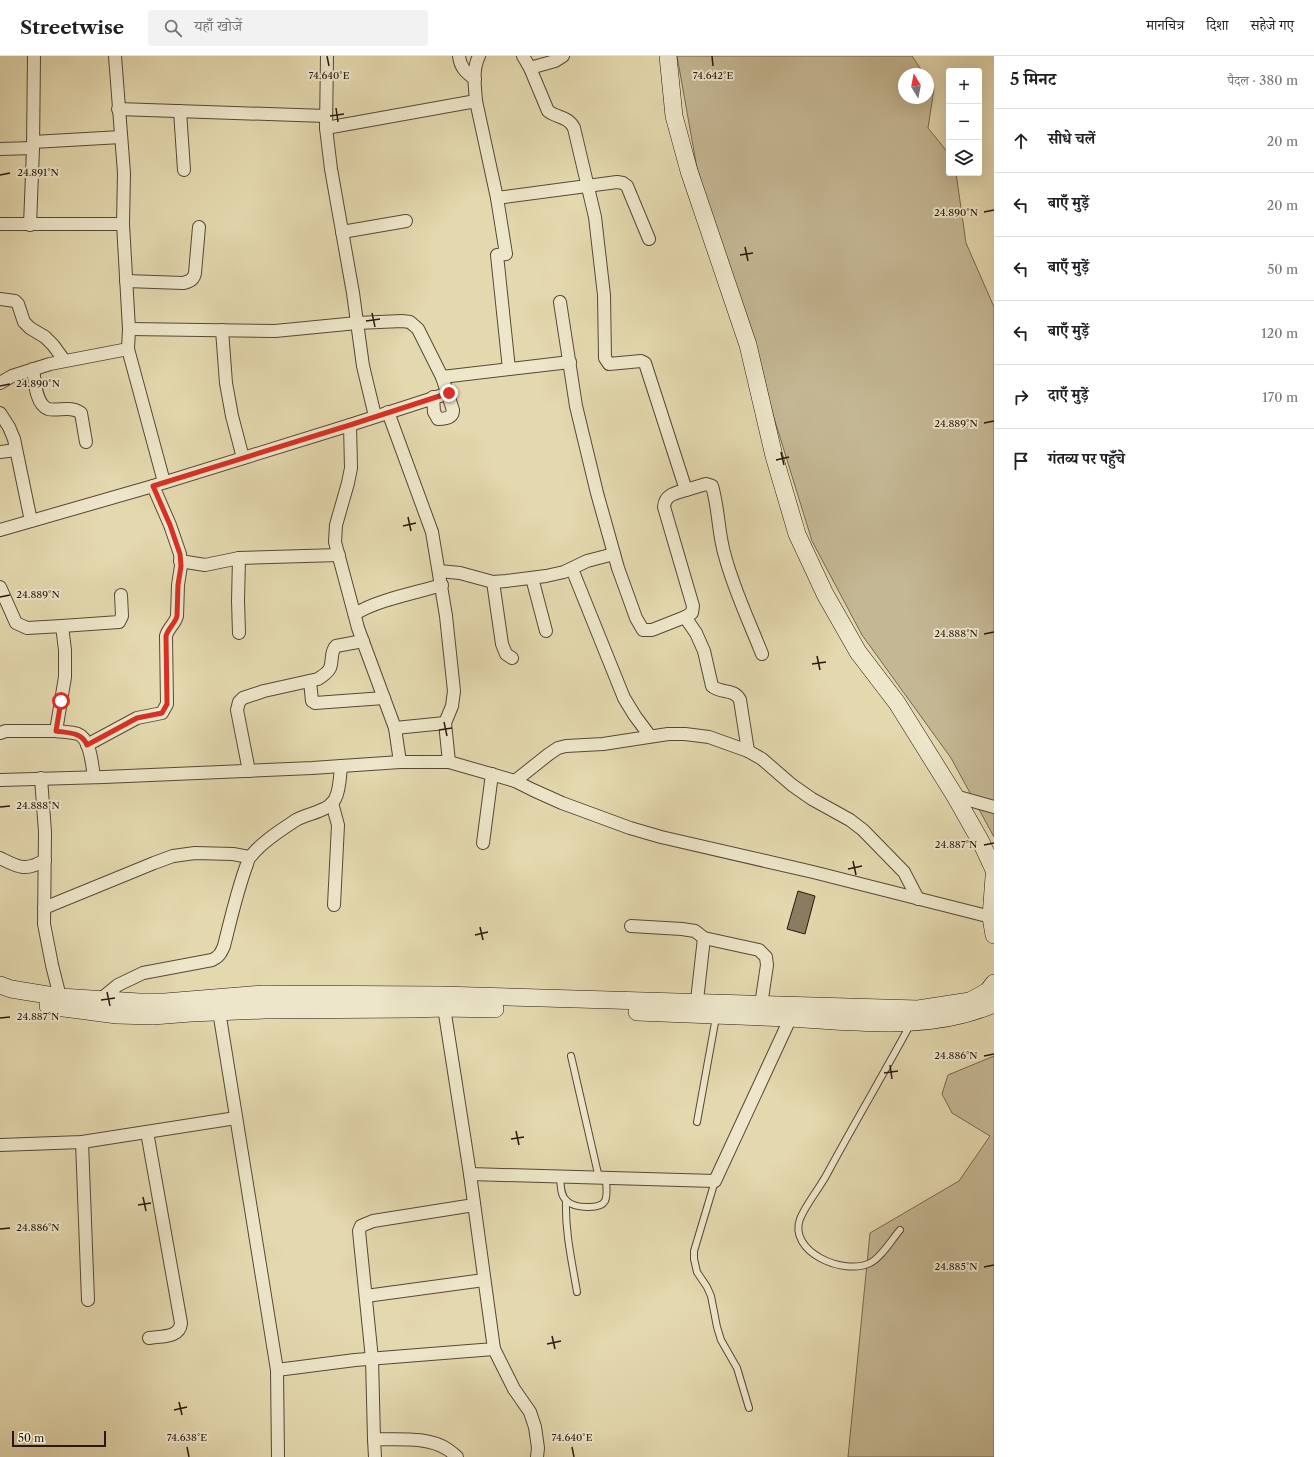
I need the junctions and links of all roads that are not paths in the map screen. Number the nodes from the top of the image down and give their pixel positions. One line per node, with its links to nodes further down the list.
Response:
1 (34, 56): 16 (street)
2 (115, 56): 12 (street)
3 (327, 56): 14 (street)
4 (459, 56): 10 (street)
5 (479, 56): 10 (street)
6 (523, 56): 9 (street)
7 (563, 56): 9 (street)
8 (668, 56): 92 (street)
9 (530, 68): 19 (street)
10 (475, 78): 11 (street)
11 (476, 101): 14 (street); 20 (street)
12 (118, 108): 13 (street); 15 (street)
13 (180, 111): 14 (street); 18 (street)
14 (326, 122): 26 (street)
15 (121, 137): 16 (street); 23 (street)
16 (33, 145): 17 (street); 24 (street)
17 (0, 149)
18 (184, 170)
19 (588, 185): 20 (street); 27 (street); 52 (street)
20 (497, 198): 38 (street)
21 (406, 221): 26 (street)
22 (0, 224): 24 (street)
23 (123, 224): 24 (street); 28 (street)
24 (30, 225)
25 (199, 227): 28 (street)
26 (342, 232): 31 (street)
27 (649, 239)
28 (126, 281): 32 (street)
29 (0, 299): 35 (street)
30 (560, 302): 36 (street)
31 (357, 324): 33 (street); 39 (street); 45 (street)
32 (129, 329): 33 (street); 34 (street)
33 (222, 330): 50 (street)
34 (128, 349): 35 (street); 51 (street)
35 (64, 360): 37 (street)
36 (570, 362): 38 (street); 55 (street)
37 (33, 369): 40 (street); 47 (street)
38 (509, 370): 39 (street)
39 (442, 377): 41 (street)
40 (0, 383)
41 (449, 393): 42 (street); 42 (street)
42 (432, 397): 43 (street)
43 (388, 412): 45 (street); 60 (street)
44 (0, 413): 48 (street)
45 (375, 416): 46 (street)
46 (350, 425): 50 (street); 56 (street)
47 (86, 442)
48 (16, 450): 49 (street); 53 (street)
49 (0, 452)
50 (243, 458): 51 (street)
51 (159, 484): 53 (street); 58 (street)
52 (686, 490): 67 (street); 72 (street)
53 (31, 521): 54 (street)
54 (0, 530)
55 (614, 554): 59 (street); 67 (street)
56 (339, 555): 57 (street); 66 (street)
57 (239, 558): 58 (street); 70 (street)
58 (180, 561): 81 (street)
59 (572, 569): 61 (street); 80 (street)
60 (439, 572): 62 (street); 63 (street)
61 (532, 578): 62 (street); 69 (street)
62 (493, 582): 73 (street)
63 (442, 586): 66 (street); 76 (street)
64 (0, 587): 68 (street)
65 (121, 595): 68 (street)
66 (355, 614): 71 (street)
67 (685, 617): 82 (street)
68 (62, 626): 78 (street)
69 (546, 631)
70 (239, 633)
71 (363, 641): 74 (street); 75 (street)
72 (762, 654)
73 (512, 658)
74 (310, 681): 75 (street); 86 (street)
75 (384, 698): 77 (street)
76 (445, 723): 77 (street); 84 (street)
77 (395, 728): 83 (street)
78 (56, 731): 79 (street); 81 (street)
79 (0, 733)
80 (650, 736): 82 (street); 91 (street)
81 (87, 745): 88 (street)
82 (748, 751): 102 (street)
83 (400, 762): 84 (street); 85 (street)
84 (449, 762): 87 (street)
85 (341, 766): 86 (street); 93 (street)
86 (250, 771): 88 (street)
87 (492, 774): 91 (street); 95 (street)
88 (94, 777): 89 (street)
89 (41, 778): 90 (street); 98 (street)
90 (0, 780)
91 (515, 781): 102 (street)
92 (955, 796): 94 (street); 99 (street)
93 (332, 803): 96 (street); 103 (street)
94 (994, 807)
95 (483, 843)
96 (249, 857): 104 (street); 113 (street)
97 (0, 858): 98 (street)
98 (45, 860): 104 (street)
99 (994, 870)
100 (994, 877): 101 (street)
101 (993, 896): 105 (street)
102 (918, 899): 105 (street)
103 (334, 905)
104 (44, 908): 112 (street)
105 (993, 917): 107 (street)
106 (631, 926): 108 (street)
107 (994, 935)
108 (704, 938): 115 (street); 118 (street)
109 (994, 983): 120 (street)
110 (0, 985): 112 (street)
111 (0, 997): 117 (street)
112 (60, 997): 113 (street)
113 (101, 1000): 117 (street)
114 (443, 1002): 117 (street); 118 (street); 128 (street)
115 (760, 1004): 118 (street); 120 (street)
116 (994, 1004): 120 (street)
117 (218, 1005): 123 (street)
118 (697, 1008): 119 (street)
119 (716, 1015): 121 (street); 124 (lane)
120 (915, 1016): 121 (street); 134 (lane)
121 (790, 1018): 131 (street)
122 (571, 1056): 130 (lane)
123 (236, 1118): 125 (street); 142 (street)
124 (698, 1122)
125 (147, 1132): 126 (street); 139 (street)
126 (82, 1142): 127 (street); 138 (street)
127 (0, 1145)
128 (470, 1174): 129 (street); 133 (street)
129 (560, 1177): 130 (street); 132 (lane)
130 (603, 1178): 131 (street); 132 (lane)
131 (714, 1181): 143 (lane)
132 (566, 1201): 136 (lane)
133 (474, 1205): 135 (street); 137 (street)
134 (900, 1230)
135 (484, 1280): 137 (street); 140 (street)
136 (577, 1292)
137 (366, 1296): 141 (street)
138 (88, 1300)
139 (149, 1338)
140 (494, 1349): 141 (street); 148 (street)
141 (372, 1359): 142 (street); 144 (street)
142 (277, 1370): 145 (street)
143 (749, 1408)
144 (374, 1439): 146 (street); 147 (street)
145 (278, 1457)
146 (375, 1457)
147 (457, 1457)
148 (537, 1457)

